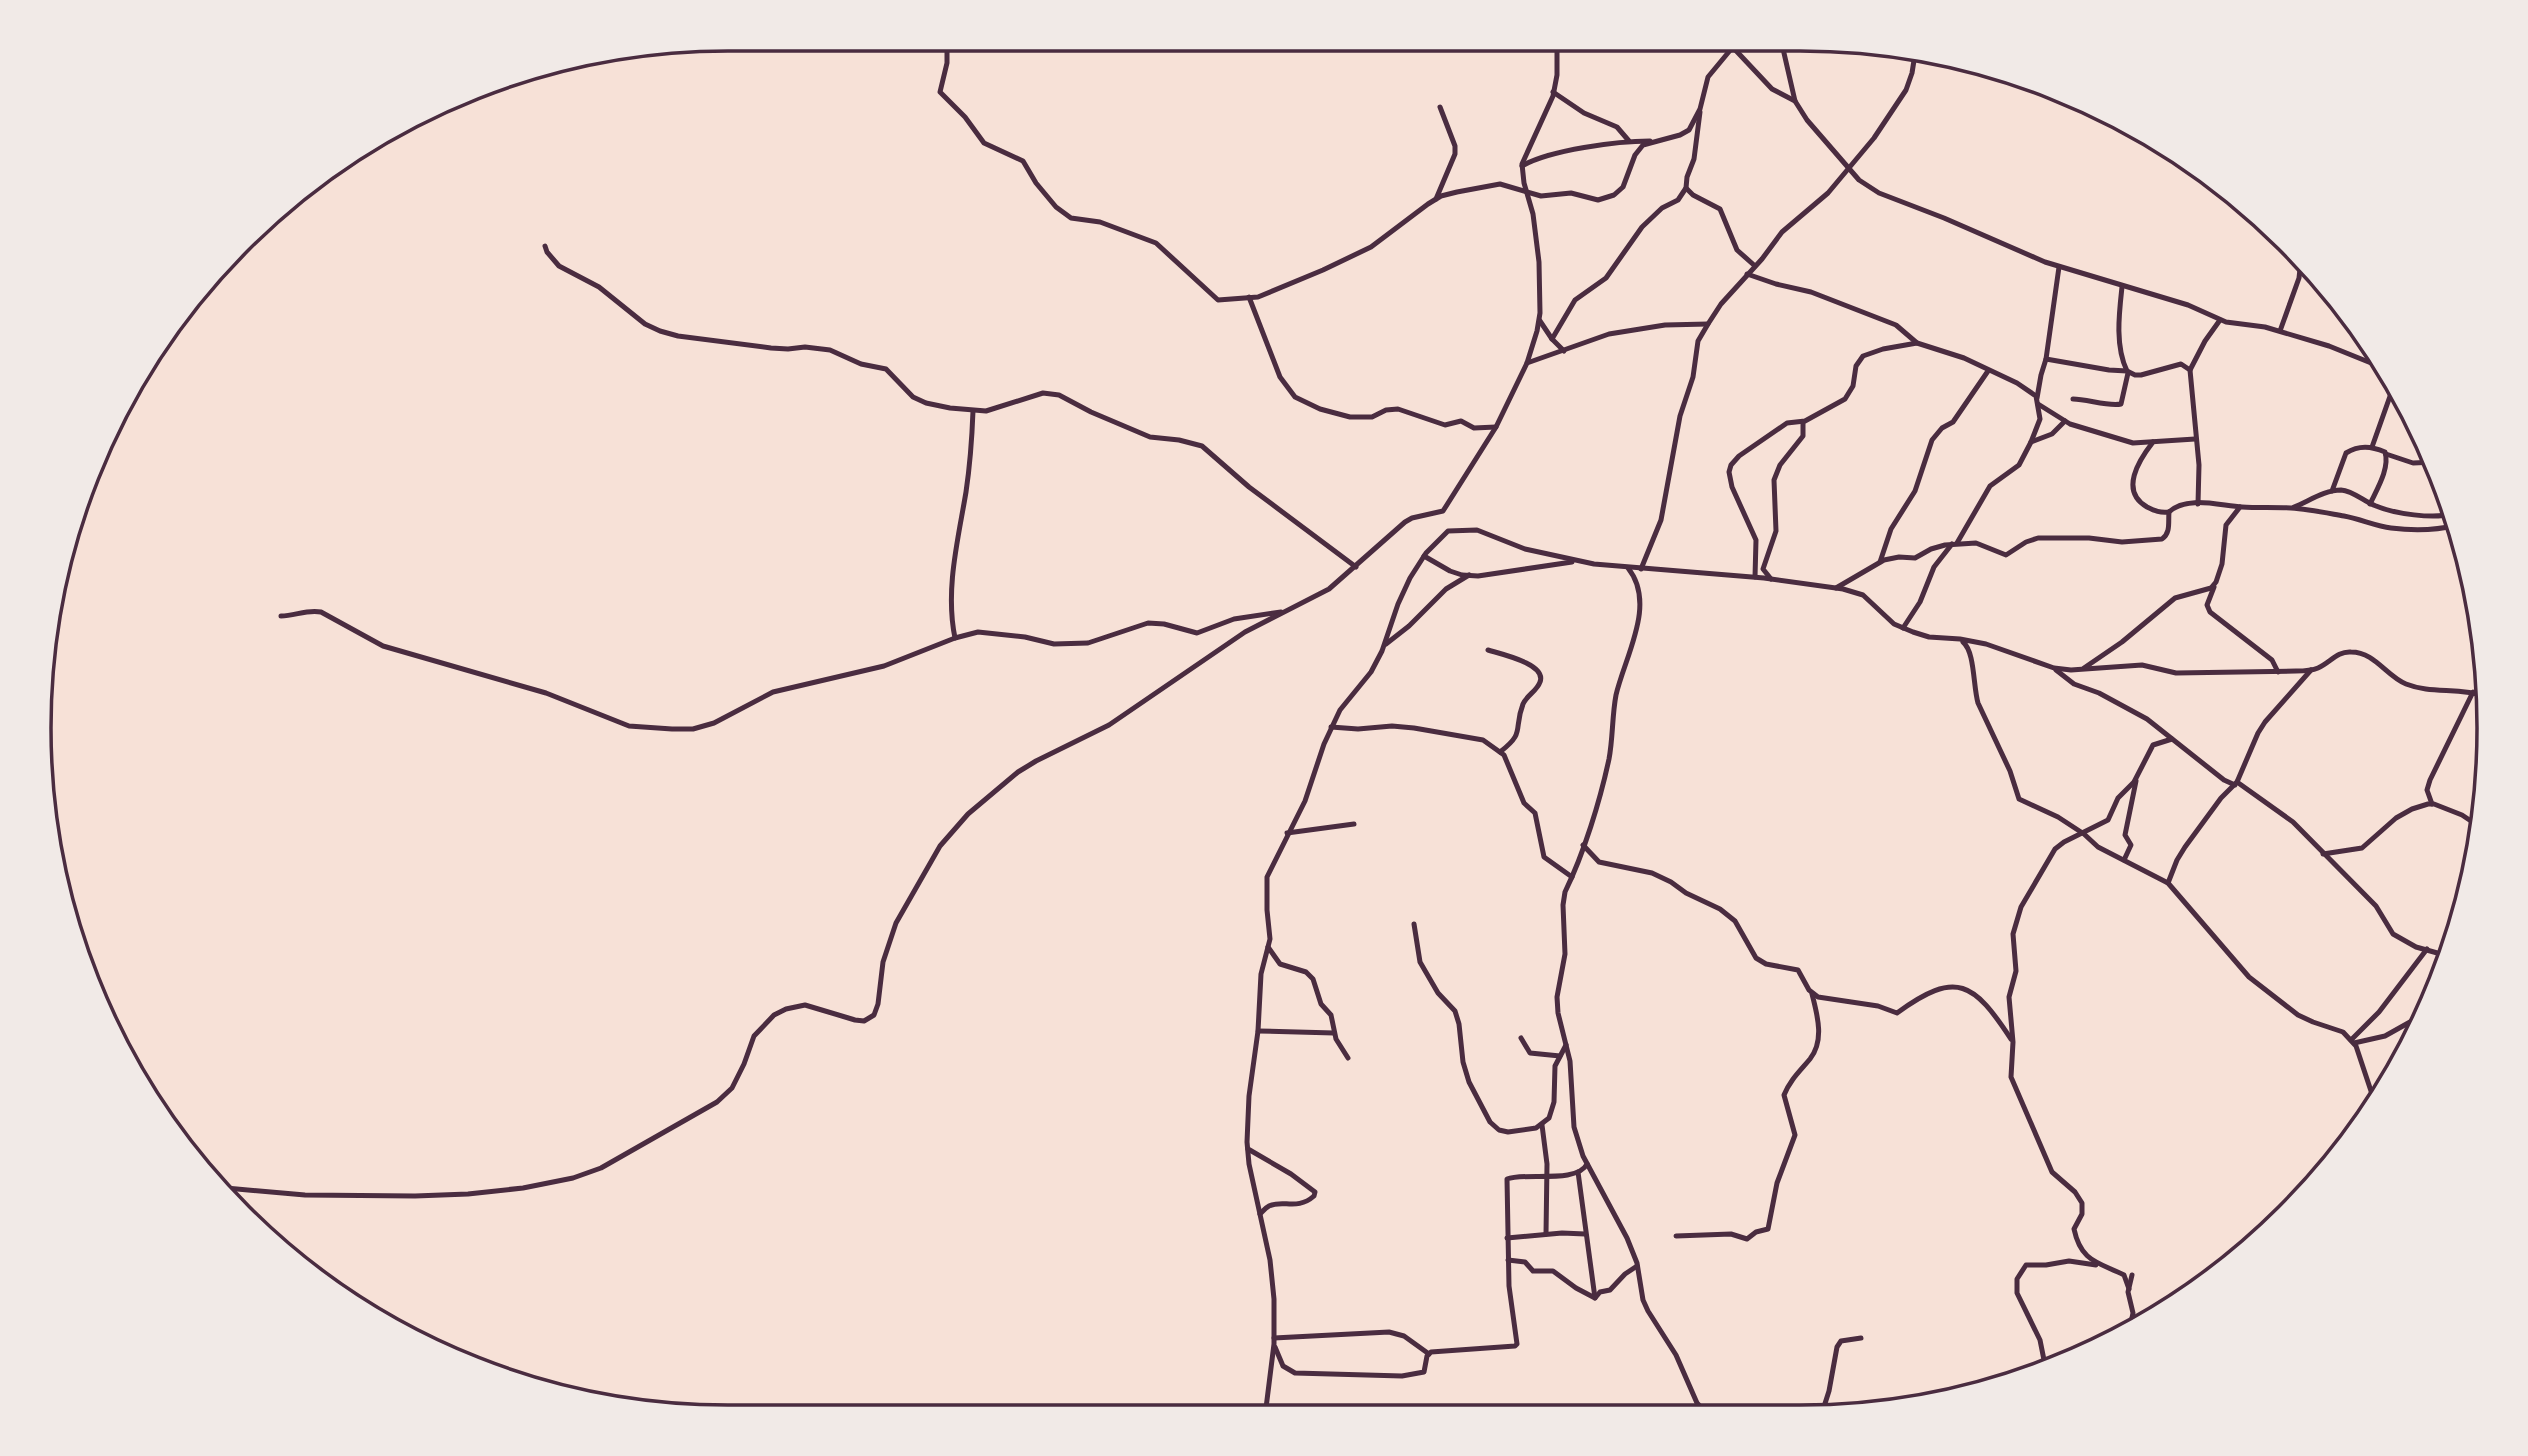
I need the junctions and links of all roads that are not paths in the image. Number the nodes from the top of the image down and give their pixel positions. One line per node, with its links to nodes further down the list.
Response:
1 (947, 51): 24 (street)
2 (1557, 51): 7 (street)
3 (1730, 51): 10 (street)
4 (1735, 51): 8 (street)
5 (1784, 51): 8 (street)
6 (1914, 61): 14 (street)
7 (1553, 92): 11 (street); 13 (street)
8 (1795, 101): 14 (street)
9 (1440, 107): 17 (street)
10 (1700, 109): 12 (street); 15 (street)
11 (1629, 141): 12 (street); 13 (street)
12 (1653, 141): 16 (street)
13 (1522, 166): 16 (street)
14 (1849, 170): 19 (street); 20 (street)
15 (1686, 188): 19 (street); 29 (street)
16 (1526, 191): 17 (street); 25 (street)
17 (1436, 200): 24 (street)
18 (545, 246): 41 (street)
19 (1755, 266): 22 (street)
20 (2059, 267): 23 (street); 32 (street)
21 (2300, 271): 28 (street)
22 (1747, 274): 27 (street); 30 (street)
23 (2122, 286): 26 (street); 37 (street)
24 (1249, 297): 44 (street)
25 (1539, 317): 29 (street); 34 (street)
26 (2220, 320): 28 (street); 35 (street)
27 (1707, 324): 31 (street); 65 (street)
28 (2280, 331): 33 (street)
29 (1552, 339): 31 (street)
30 (1917, 343): 36 (street); 43 (street)
31 (1564, 351): 34 (street)
32 (2046, 359): 37 (street); 40 (street)
33 (2370, 362)
34 (1527, 363): 44 (street)
35 (2190, 370): 37 (street); 45 (street)
36 (1988, 371): 40 (street); 62 (street)
37 (2127, 372): 39 (street)
38 (2390, 395): 48 (street)
39 (2073, 399)
40 (2038, 401): 42 (street); 46 (street)
41 (974, 411): 63 (street); 74 (street)
42 (2065, 421): 46 (street); 47 (street)
43 (1803, 422): 67 (street); 68 (street)
44 (1496, 427): 63 (street)
45 (2195, 439): 47 (street); 52 (street)
46 (2031, 442): 59 (street)
47 (2153, 442): 56 (street)
48 (2372, 447): 49 (street); 51 (street)
49 (2386, 454): 50 (street); 53 (street)
50 (2423, 463)
51 (2332, 491): 53 (street); 55 (street)
52 (2198, 503): 54 (street); 56 (street)
53 (2370, 504): 57 (street)
54 (2240, 507): 55 (street); 69 (street)
55 (2291, 508): 58 (street)
56 (2169, 512): 59 (street)
57 (2442, 514)
58 (2446, 527)
59 (1954, 544): 62 (street); 73 (street)
60 (1424, 556): 61 (street); 66 (street); 76 (street)
61 (1578, 561): 64 (street); 66 (street)
62 (1880, 562): 70 (street)
63 (1356, 567): 71 (street)
64 (1628, 568): 65 (street); 94 (street)
65 (1641, 569): 67 (street)
66 (1469, 575): 76 (street)
67 (1755, 577): 68 (street)
68 (1771, 579): 70 (street)
69 (2216, 582): 79 (street); 81 (street)
70 (1836, 588): 73 (street)
71 (1284, 612): 74 (street); 119 (street)
72 (281, 616): 74 (street)
73 (1903, 628): 75 (street)
74 (955, 638)
75 (1960, 639): 78 (street); 93 (street)
76 (1384, 645): 84 (street)
77 (1488, 650): 86 (street)
78 (2054, 668): 79 (street); 85 (street)
79 (2084, 668): 81 (street)
80 (2311, 670): 81 (street); 82 (street); 88 (street)
81 (2278, 672)
82 (2473, 692): 83 (street); 89 (street)
83 (2476, 693)
84 (1331, 727): 86 (street); 92 (street)
85 (2172, 739): 87 (street); 88 (street)
86 (1500, 752): 97 (street)
87 (2137, 775): 93 (street); 96 (street)
88 (2236, 784): 95 (street); 98 (street)
89 (2432, 804): 90 (street); 95 (street)
90 (2470, 821)
91 (1354, 824): 92 (street)
92 (1287, 833): 100 (street)
93 (2084, 834): 96 (street); 108 (street)
94 (1583, 845): 97 (street); 103 (street)
95 (2323, 853): 101 (street)
96 (2124, 860): 98 (street)
97 (1572, 877): 110 (street)
98 (2168, 883): 109 (street)
99 (1414, 924): 114 (street)
100 (1268, 947): 105 (street); 106 (street)
101 (2427, 949): 102 (street); 109 (street)
102 (2438, 953)
103 (1812, 993): 108 (street); 123 (street)
104 (2410, 1022): 109 (street)
105 (1258, 1031): 106 (street); 115 (street)
106 (1334, 1033): 112 (street)
107 (1521, 1038): 111 (street)
108 (2013, 1042): 127 (street)
109 (2353, 1042): 113 (street)
110 (1566, 1045): 111 (street); 116 (street)
111 (1560, 1056): 114 (street)
112 (1348, 1058)
113 (2371, 1092)
114 (1542, 1125): 118 (street)
115 (1247, 1149): 120 (street); 120 (street)
116 (1587, 1164): 117 (street); 126 (street)
117 (1578, 1172): 118 (street); 122 (street)
118 (1548, 1177): 121 (street); 124 (street)
119 (232, 1188)
120 (1260, 1214): 133 (street)
121 (1546, 1234): 122 (street); 124 (street)
122 (1585, 1234): 130 (street)
123 (1676, 1236)
124 (1507, 1238): 125 (street)
125 (1508, 1260): 130 (street); 134 (street)
126 (1637, 1266): 130 (street); 138 (street)
127 (2104, 1266): 129 (street); 135 (street)
128 (2132, 1275): 129 (street)
129 (2129, 1289): 131 (street)
130 (1595, 1298)
131 (2132, 1319)
132 (1861, 1338): 136 (street)
133 (1274, 1341): 134 (street); 134 (street); 137 (street)
134 (1429, 1354)
135 (2044, 1360)
136 (1825, 1404)
137 (1266, 1405)
138 (1699, 1405)

